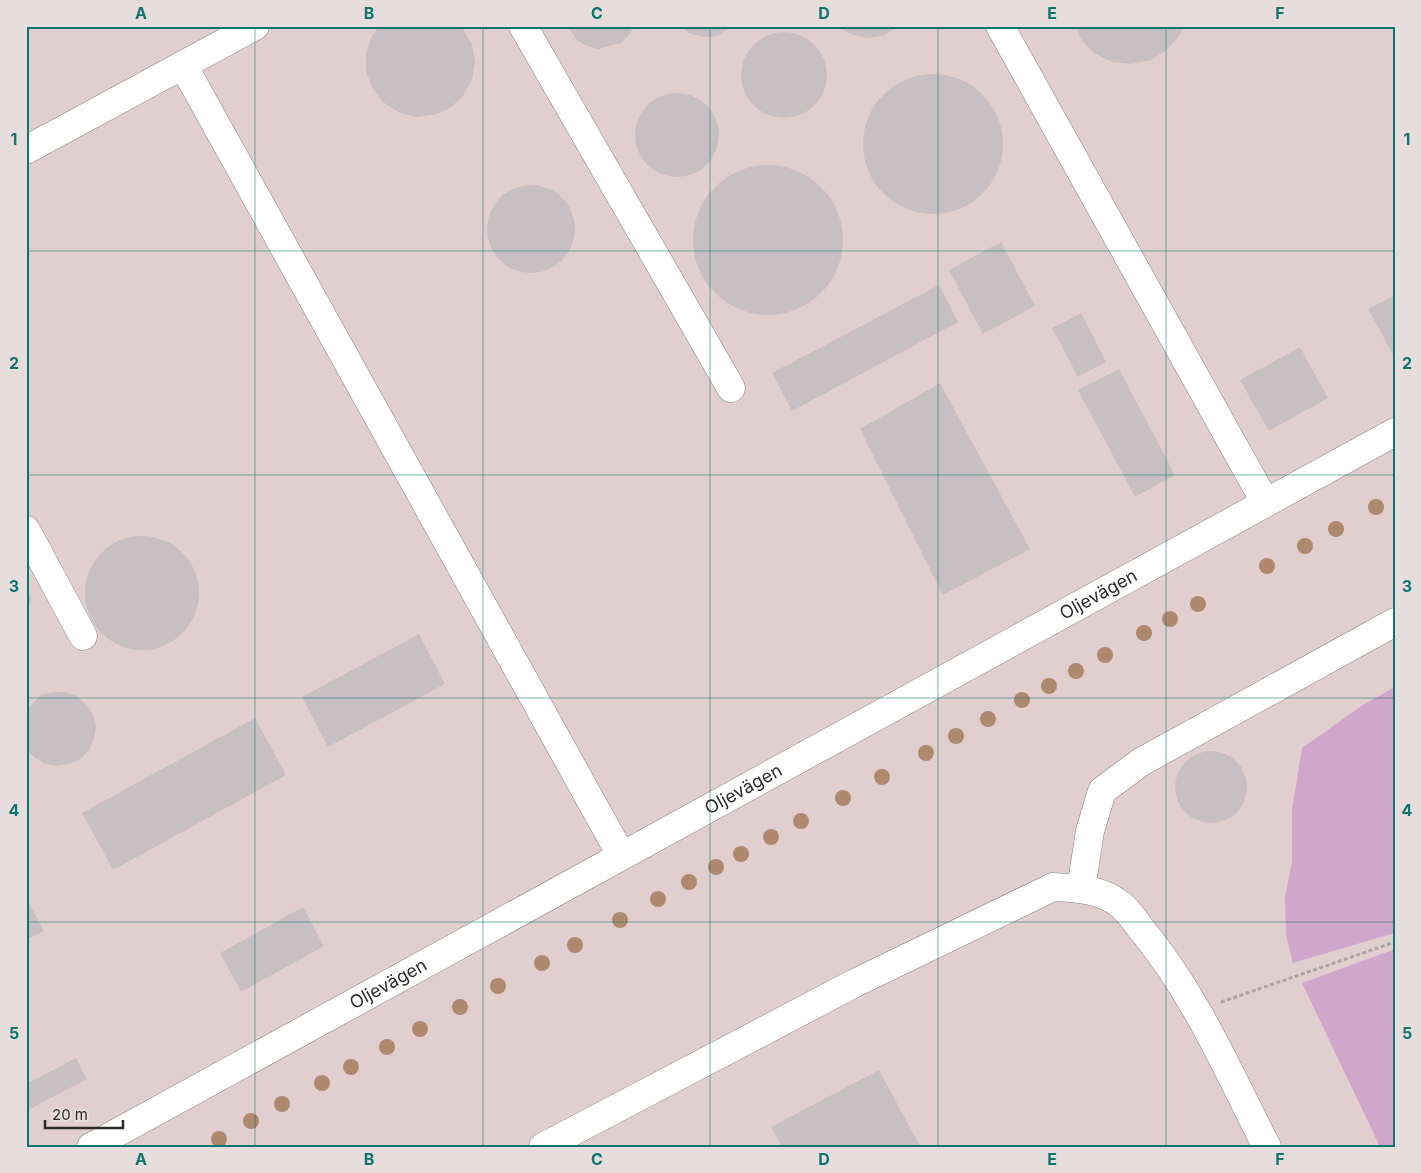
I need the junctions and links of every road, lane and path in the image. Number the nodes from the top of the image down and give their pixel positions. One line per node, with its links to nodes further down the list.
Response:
1 (255, 26): 4 (street)
2 (523, 26): 6 (street)
3 (1000, 26): 8 (street)
4 (183, 65): 5 (street); 12 (street)
5 (26, 150)
6 (730, 388)
7 (1395, 432): 8 (street, Oljevägen)
8 (1265, 502): 12 (street, Oljevägen)
9 (26, 530): 11 (street)
10 (1395, 622): 13 (street)
11 (82, 636)
12 (621, 855): 16 (street, Oljevägen)
13 (1081, 889): 15 (street); 17 (street)
14 (1395, 942): 15 (path)
15 (1197, 1010): 18 (street)
16 (91, 1147)
17 (543, 1147)
18 (1267, 1147)

